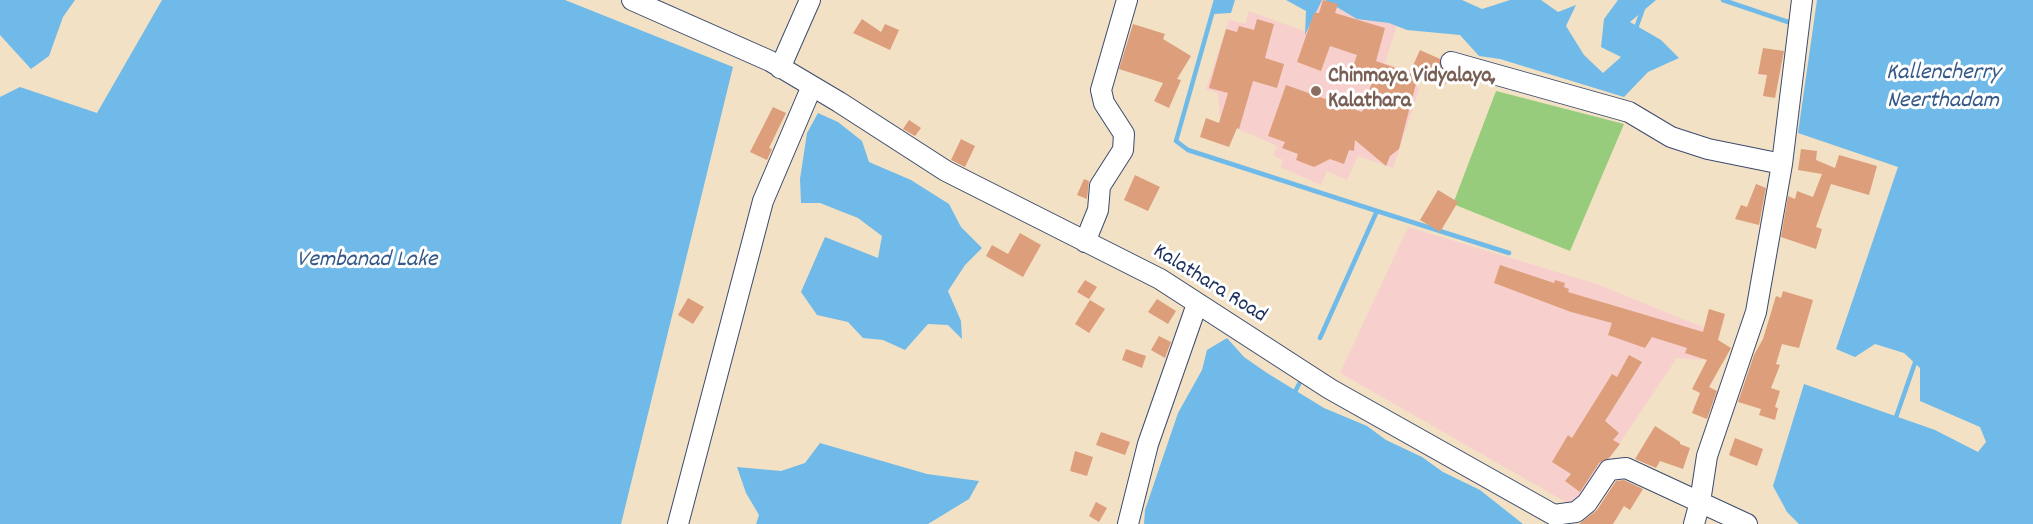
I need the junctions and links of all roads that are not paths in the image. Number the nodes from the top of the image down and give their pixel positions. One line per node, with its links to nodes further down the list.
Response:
1 (632, 0): 6 (street, Kalathara Road)
2 (810, 0): 6 (street)
3 (1127, 0): 9 (street)
4 (1802, 0): 8 (street)
5 (1451, 62): 8 (street)
6 (780, 68): 7 (street, Kalathara Road)
7 (812, 86): 9 (street, Kalathara Road); 12 (street)
8 (1782, 164): 11 (street)
9 (1085, 242): 10 (street, Kalathara Road)
10 (1197, 304): 11 (street, Kalathara Road); 13 (street)
11 (1700, 502): 14 (street); 15 (street, Kalathara Road)
12 (678, 524)
13 (1128, 524)
14 (1694, 524)
15 (1747, 524)

